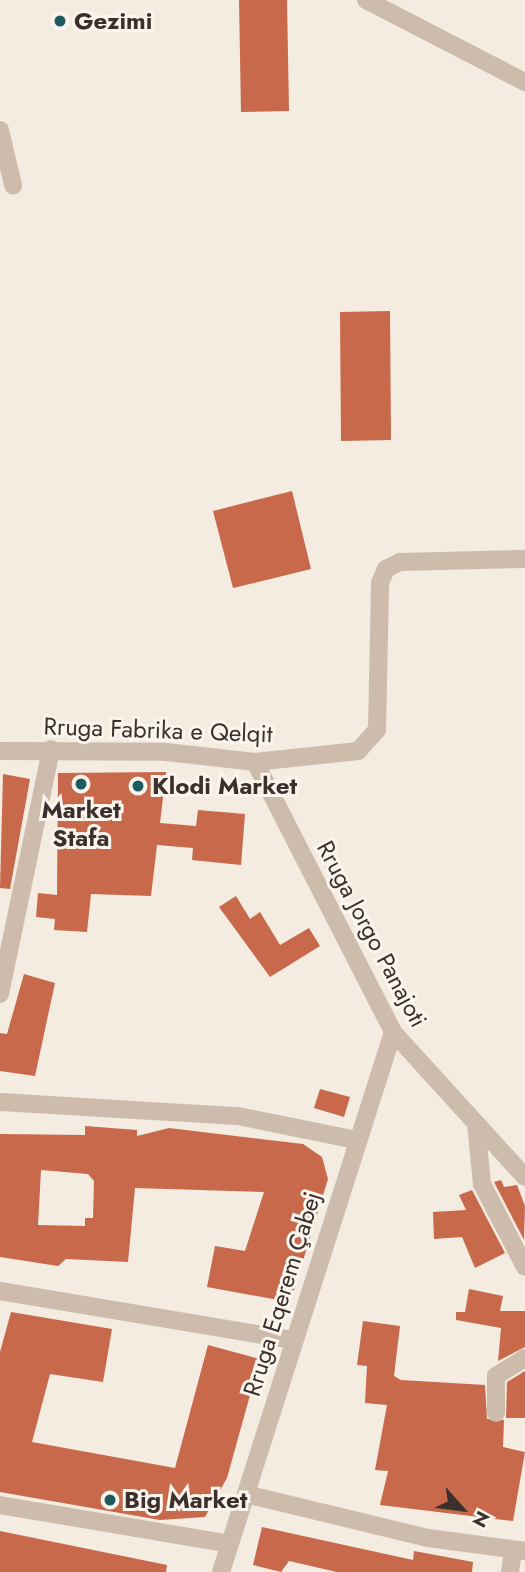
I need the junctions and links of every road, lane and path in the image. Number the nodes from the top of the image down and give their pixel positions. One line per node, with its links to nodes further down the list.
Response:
1 (366, 0): 2 (street)
2 (525, 82)
3 (0, 130): 4 (street)
4 (13, 185)
5 (525, 559): 8 (street, Rruga Fabrika e Qelqit)
6 (51, 750): 7 (street, Rruga Fabrika e Qelqit); 8 (street, Rruga Fabrika e Qelqit); 9 (street)
7 (0, 751)
8 (255, 762): 10 (street, Rruga Jorgo Panajoti)
9 (0, 994)
10 (393, 1032): 12 (street, Rruga Jorgo Panajoti); 13 (street, Rruga Eqerem Çabej)
11 (0, 1102): 13 (street)
12 (476, 1123): 14 (street, Rruga Jorgo Panajoti); 15 (street)
13 (356, 1140): 17 (street, Rruga Eqerem Çabej)
14 (525, 1177)
15 (525, 1267)
16 (0, 1291): 17 (street)
17 (294, 1340): 20 (street, Rruga Eqerem Çabej)
18 (525, 1358): 19 (street)
19 (496, 1413)
20 (246, 1494): 22 (street, Rruga Eqerem Çabej); 23 (street)
21 (0, 1505): 22 (street)
22 (230, 1544): 24 (street, Rruga Eqerem Çabej)
23 (519, 1551): 25 (street)
24 (221, 1572)
25 (510, 1572)

